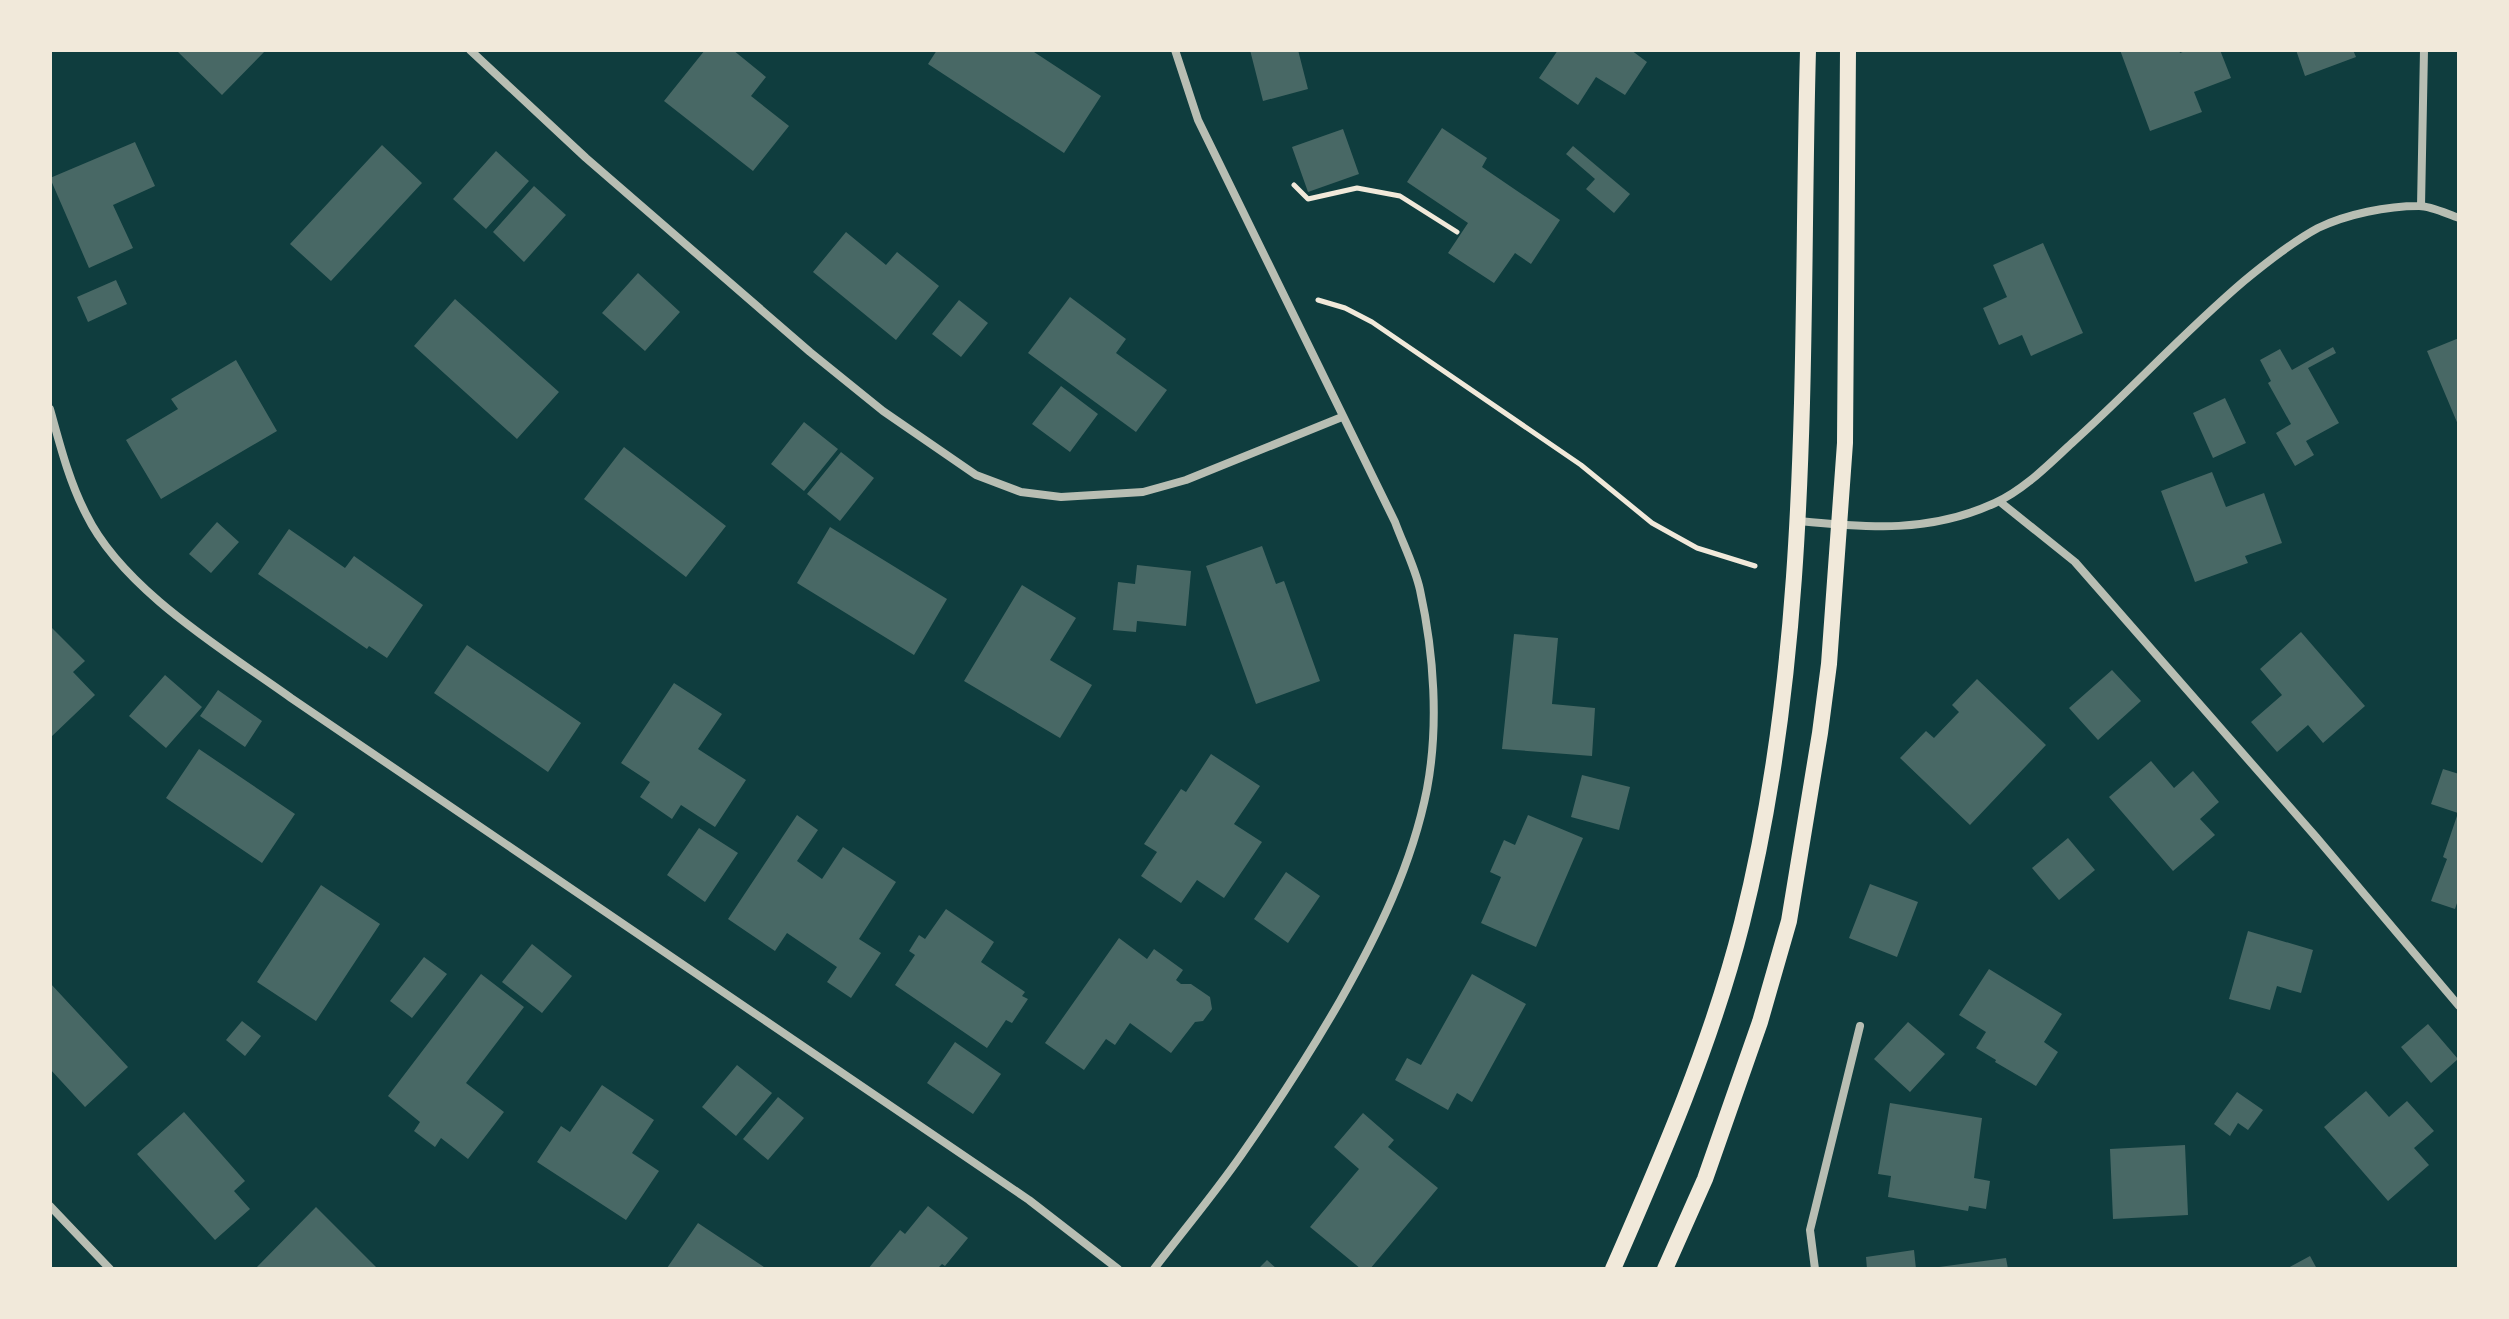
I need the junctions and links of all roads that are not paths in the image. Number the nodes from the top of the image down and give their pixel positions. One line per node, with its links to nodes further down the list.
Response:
1 (470, 50): 9 (street)
2 (1175, 50): 9 (street)
3 (1808, 50): 11 (main road)
4 (1848, 50): 12 (main road)
5 (2424, 50): 6 (street)
6 (2421, 206): 7 (street); 10 (street)
7 (2459, 218)
8 (50, 409): 17 (street)
9 (1342, 417): 18 (street)
10 (1999, 501): 12 (street); 13 (street)
11 (1799, 521): 12 (street); 19 (main road)
12 (1840, 525): 20 (main road)
13 (2459, 1006)
14 (1860, 1026): 21 (street)
15 (50, 1206): 16 (street)
16 (110, 1269)
17 (1118, 1269)
18 (1154, 1269)
19 (1613, 1269)
20 (1665, 1269)
21 (1815, 1269)

